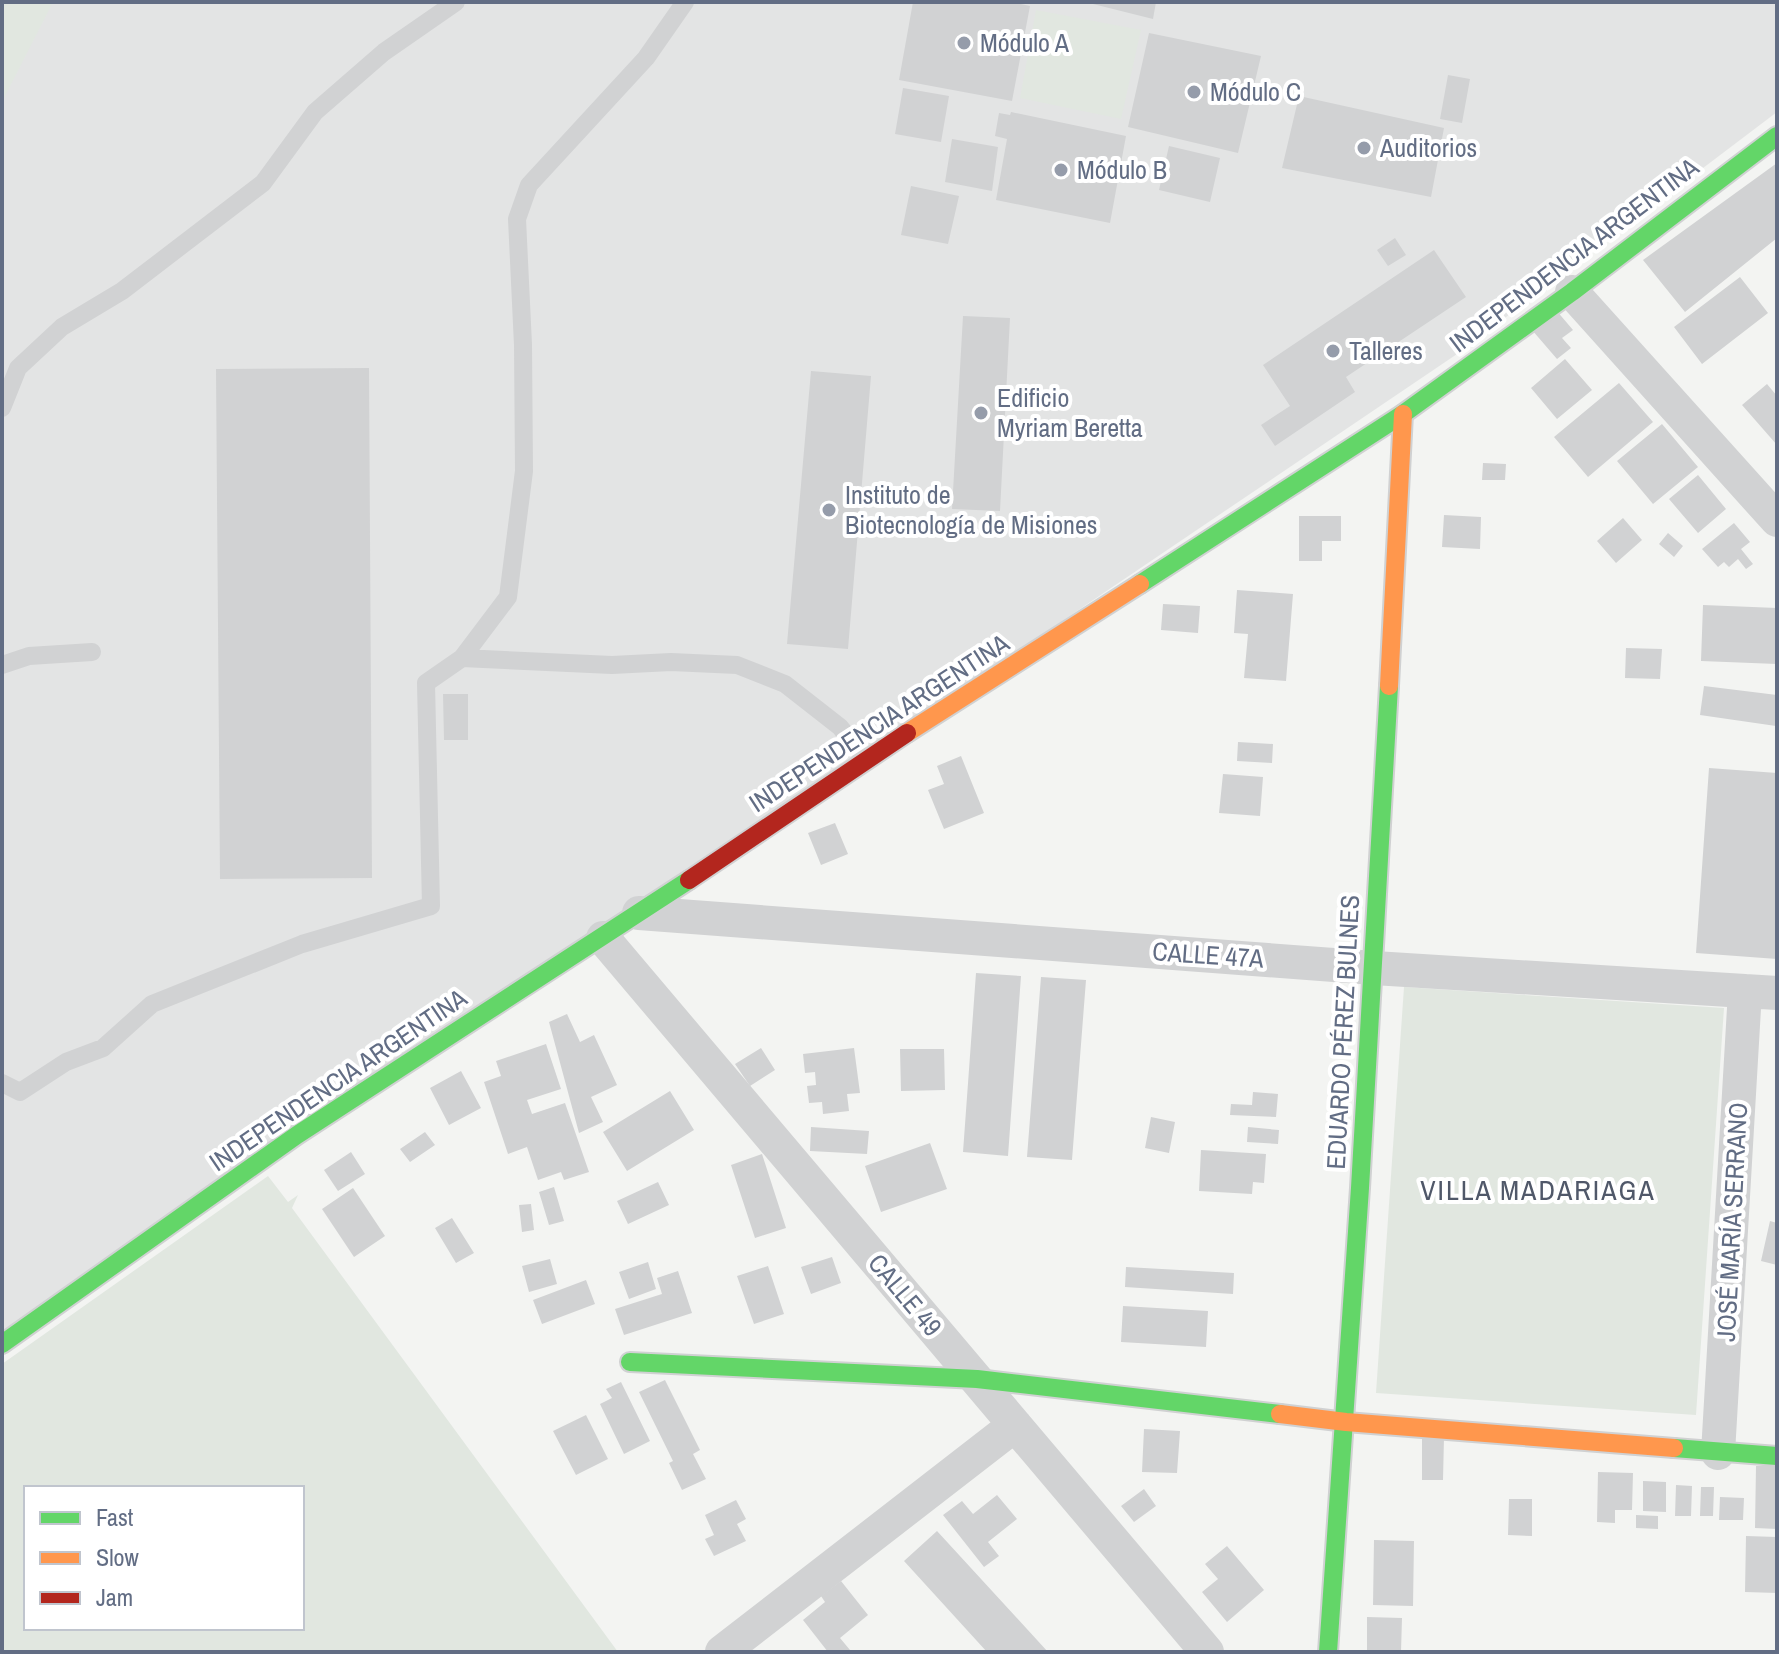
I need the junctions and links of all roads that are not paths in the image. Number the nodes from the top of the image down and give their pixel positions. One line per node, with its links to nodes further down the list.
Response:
1 (456, 2): 5 (lane)
2 (685, 2): 9 (lane)
3 (1777, 136): 4 (street, INDEPENDENCIA ARGENTINA)
4 (1572, 292): 6 (street, INDEPENDENCIA ARGENTINA); 7 (street)
5 (2, 408)
6 (1403, 414): 11 (street, INDEPENDENCIA ARGENTINA); 14 (street, EDUARDO PÉREZ BULNES)
7 (1777, 520)
8 (92, 652): 10 (lane)
9 (462, 658): 11 (lane); 17 (lane)
10 (2, 665)
11 (867, 761): 12 (street, INDEPENDENCIA ARGENTINA)
12 (639, 913): 13 (street, INDEPENDENCIA ARGENTINA); 14 (street, CALLE 47A)
13 (603, 938): 19 (street, INDEPENDENCIA ARGENTINA); 21 (street, CALLE 49)
14 (1374, 968): 15 (street, CALLE 47A); 22 (street, EDUARDO PÉREZ BULNES)
15 (1761, 992): 24 (street, JOSÉ MARÍA SERRANO)
16 (2, 1083): 17 (lane)
17 (20, 1092): 18 (lane)
18 (2, 1101)
19 (2, 1344)
20 (630, 1362): 21 (street)
21 (977, 1379): 22 (street); 23 (street, CALLE 49)
22 (1346, 1422): 24 (street); 28 (street, EDUARDO PÉREZ BULNES)
23 (1015, 1425): 26 (street); 27 (street, CALLE 49)
24 (1718, 1453): 25 (street)
25 (1777, 1456)
26 (722, 1652)
27 (1207, 1652)
28 (1328, 1652)

